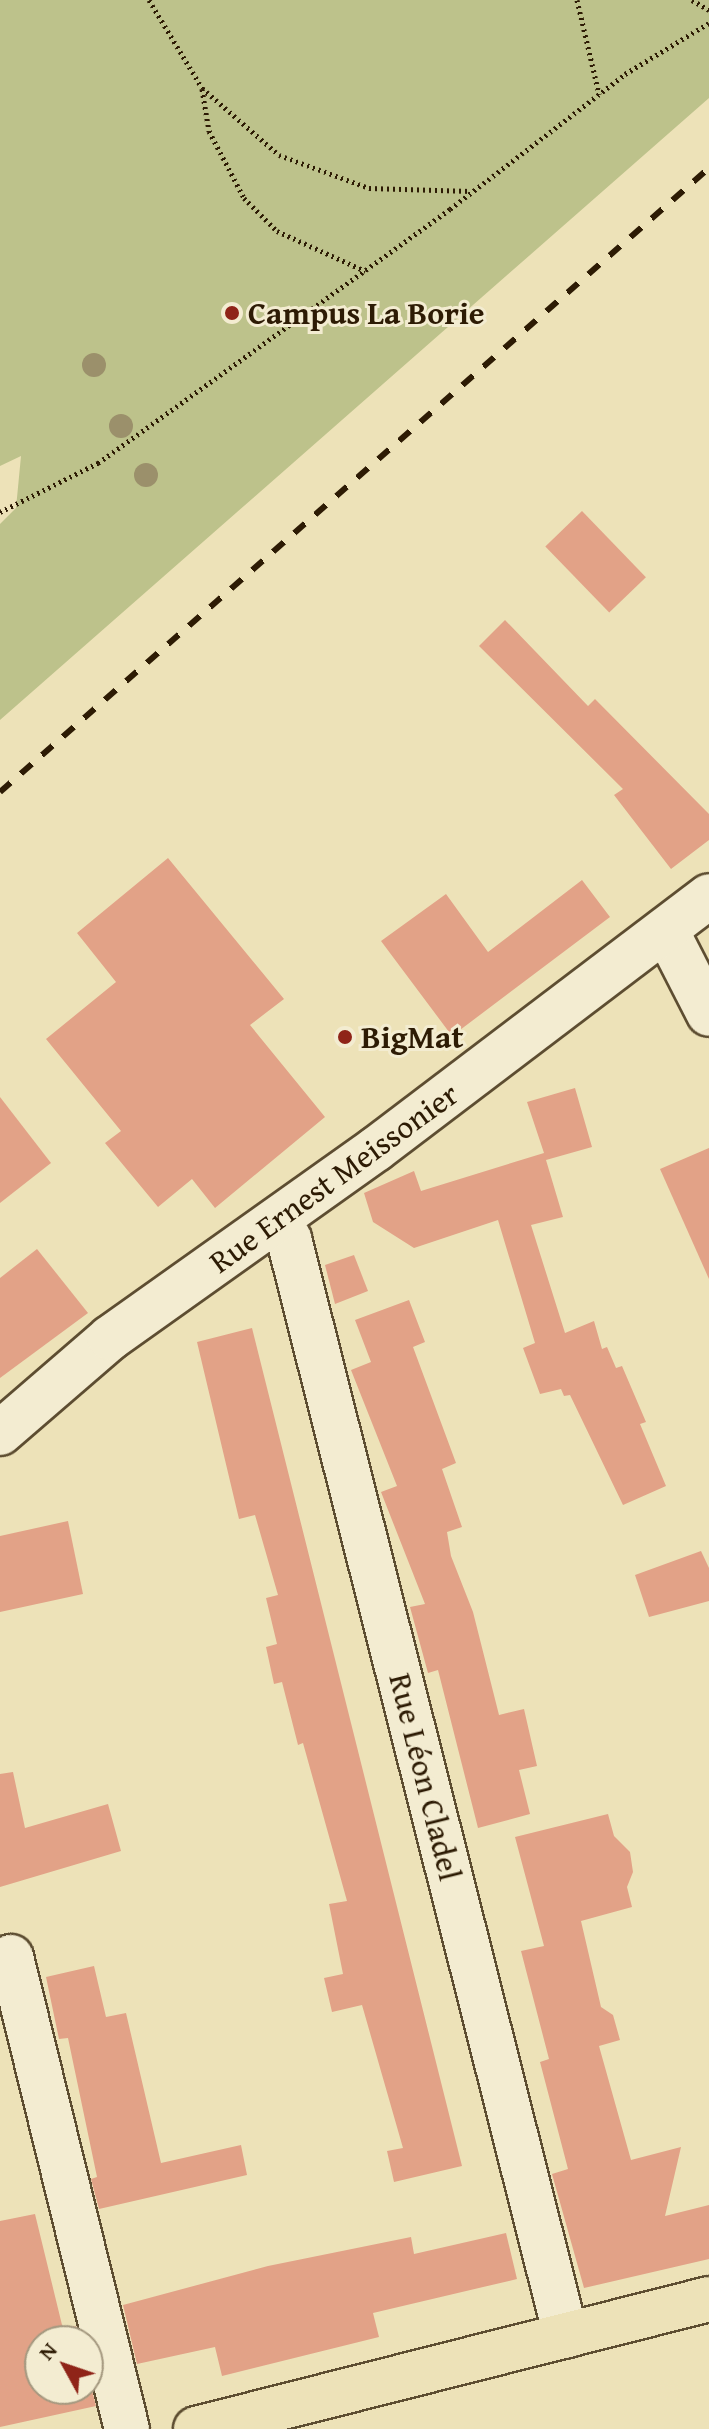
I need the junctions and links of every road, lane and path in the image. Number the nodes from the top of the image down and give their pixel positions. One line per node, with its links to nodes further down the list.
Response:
1 (149, 0): 6 (path)
2 (577, 0): 7 (path)
3 (692, 0): 4 (path)
4 (709, 10)
5 (709, 23): 7 (path)
6 (202, 88): 8 (path); 9 (path)
7 (599, 94): 8 (path)
8 (473, 191): 9 (path)
9 (365, 271): 10 (path)
10 (0, 512)
11 (709, 896): 12 (street, Rue Ernest Meissonier)
12 (666, 930): 13 (street); 14 (street, Rue Ernest Meissonier)
13 (709, 1014)
14 (277, 1221): 15 (street, Rue Ernest Meissonier); 18 (street, Rue Léon Cladel)
15 (0, 1433)
16 (11, 1957): 19 (street)
17 (709, 2299): 18 (main road)
18 (566, 2336): 20 (main road)
19 (127, 2429)
20 (196, 2429)

